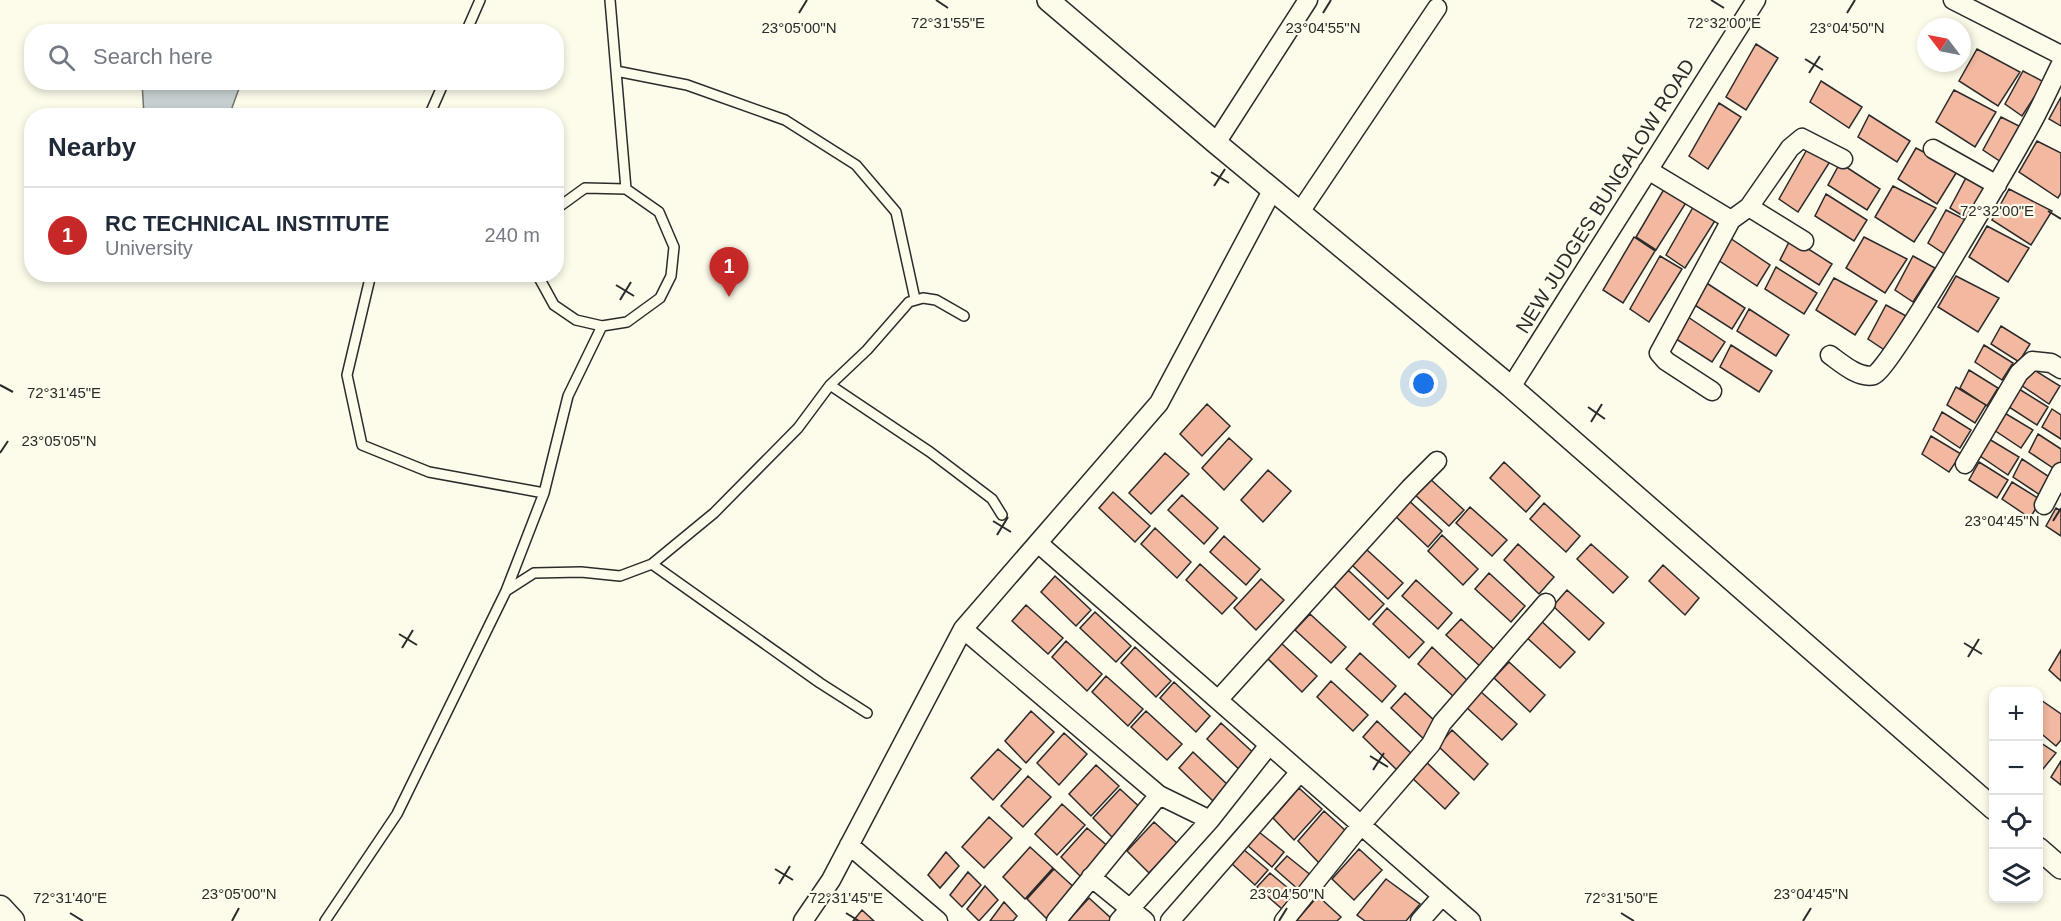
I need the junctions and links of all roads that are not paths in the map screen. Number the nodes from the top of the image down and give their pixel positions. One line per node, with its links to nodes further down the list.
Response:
1 (480, 0): 8 (lane)
2 (610, 0): 11 (lane)
3 (1048, 0): 14 (street)
4 (1308, 0): 14 (street)
5 (1756, 0): 17 (street, NEW JUDGES BUNGALOW ROAD)
6 (1953, 0): 9 (street)
7 (1437, 8): 23 (street)
8 (470, 24)
9 (2061, 55)
10 (2061, 64): 18 (street)
11 (616, 71): 19 (lane); 28 (lane)
12 (440, 90): 13 (lane)
13 (433, 108)
14 (1216, 143): 20 (street)
15 (1933, 149): 18 (street)
16 (1843, 159): 22 (street)
17 (1648, 170): 24 (street); 34 (street, NEW JUDGES BUNGALOW ROAD)
18 (1997, 185): 31 (street)
19 (626, 189): 21 (lane); 30 (lane)
20 (1273, 189): 23 (street); 42 (street)
21 (564, 203)
22 (1749, 207): 24 (street); 25 (street)
23 (1300, 212): 34 (street)
24 (1731, 220): 35 (street)
25 (1804, 241)
26 (369, 282): 39 (lane)
27 (541, 282): 30 (lane)
28 (915, 299): 29 (lane); 33 (lane)
29 (964, 316)
30 (602, 326): 39 (lane)
31 (1830, 355)
32 (2061, 369): 37 (street)
33 (830, 385): 41 (lane); 43 (lane)
34 (1511, 387): 52 (street)
35 (1712, 391)
36 (1437, 461): 47 (street)
37 (1965, 464)
38 (2061, 472): 40 (street)
39 (544, 493): 44 (lane)
40 (2044, 505)
41 (1002, 515)
42 (1038, 543): 46 (street); 47 (street)
43 (652, 564): 44 (lane); 48 (lane)
44 (506, 591): 63 (lane)
45 (1546, 603): 54 (street)
46 (963, 629): 51 (street); 55 (street)
47 (1218, 700): 49 (street)
48 (867, 713)
49 (1269, 745): 50 (street); 53 (street)
50 (1300, 772): 54 (street); 68 (street)
51 (1158, 795): 53 (street); 58 (street)
52 (1989, 805)
53 (1210, 820): 61 (street)
54 (1361, 825): 59 (street); 69 (street)
55 (849, 845): 64 (street); 65 (street)
56 (2039, 849): 57 (street)
57 (2061, 868)
58 (1091, 877): 61 (street); 66 (street)
59 (1442, 896): 70 (street); 71 (street)
60 (0, 908): 62 (main road)
61 (1125, 915): 67 (street)
62 (12, 921)
63 (325, 921)
64 (803, 921)
65 (938, 921)
66 (1056, 921)
67 (1145, 921)
68 (1170, 921)
69 (1284, 921)
70 (1420, 921)
71 (1471, 921)

